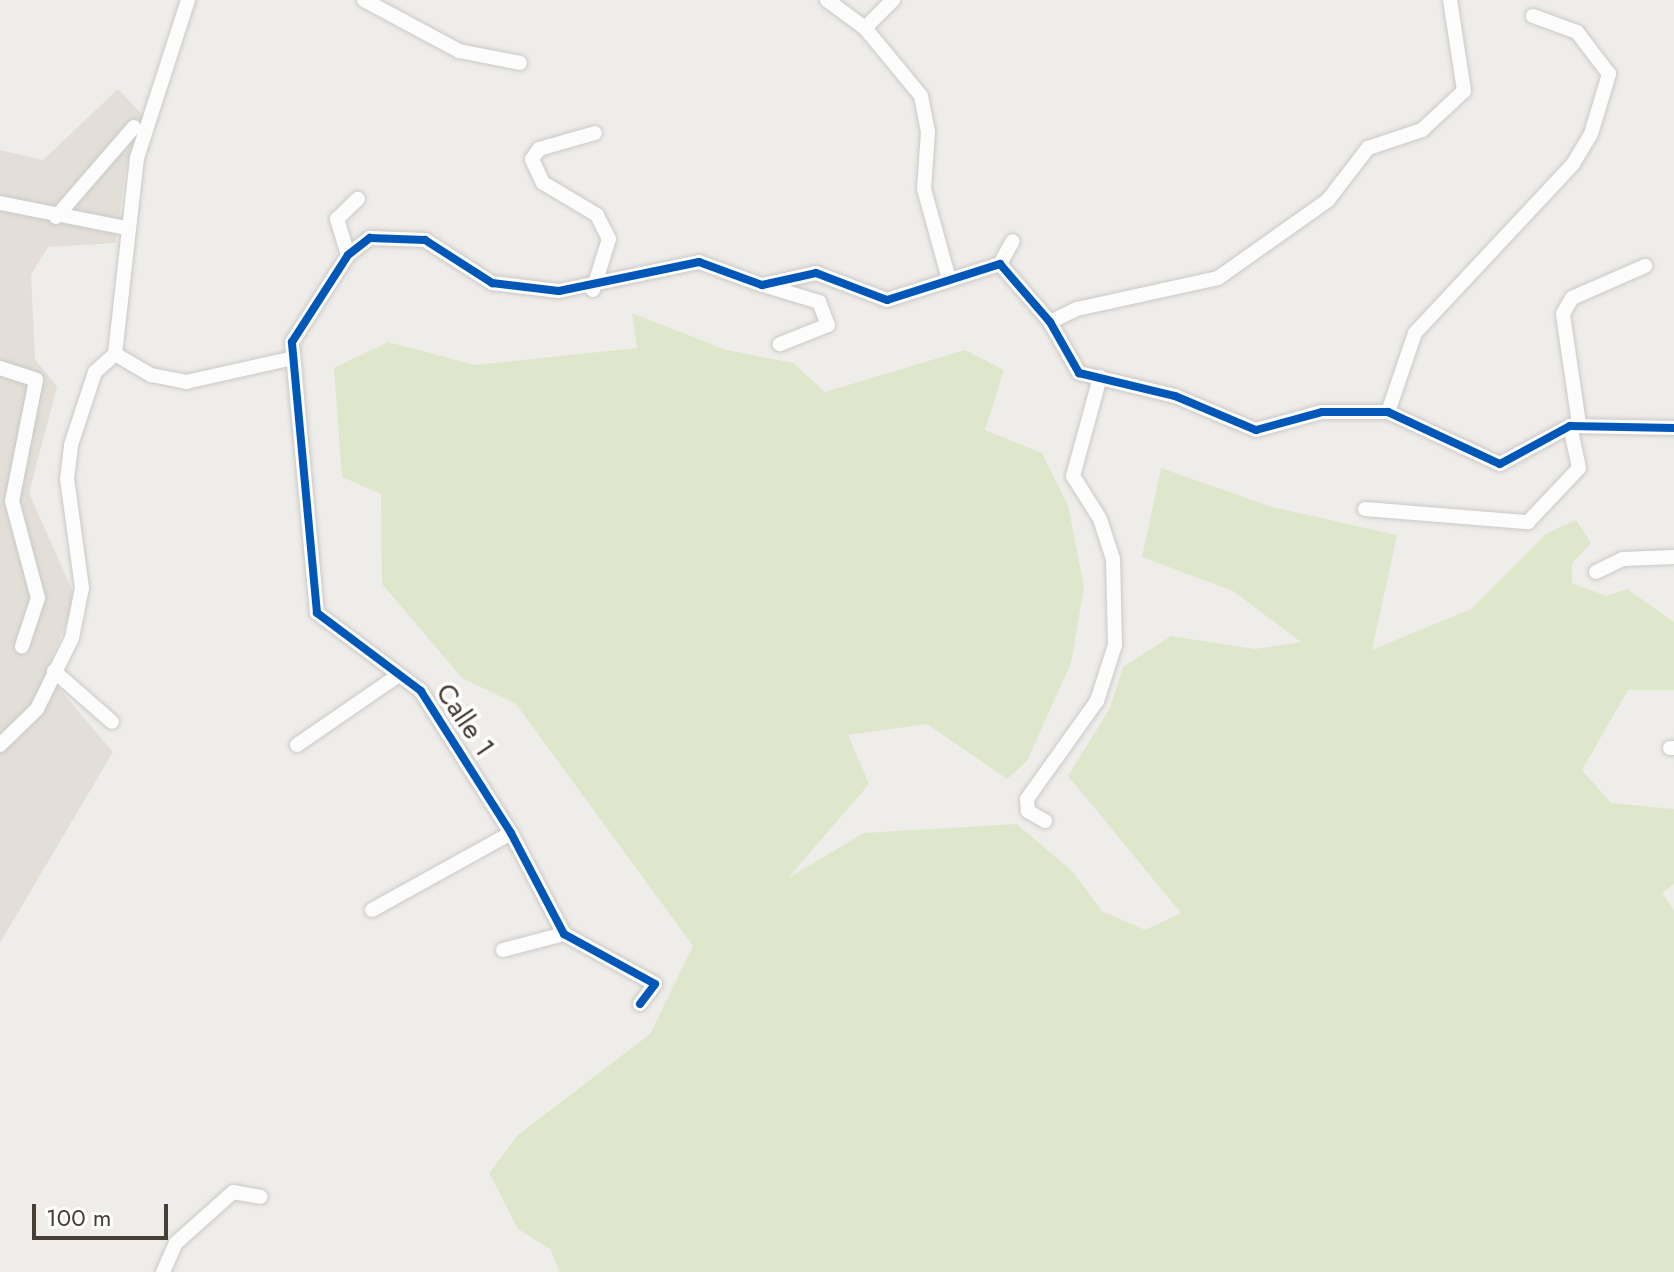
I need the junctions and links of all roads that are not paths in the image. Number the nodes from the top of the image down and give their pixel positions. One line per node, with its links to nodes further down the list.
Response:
1 (188, 0): 14 (street)
2 (364, 0): 8 (street)
3 (827, 0): 7 (street)
4 (893, 0): 7 (street)
5 (1450, 0): 22 (street)
6 (1533, 16): 28 (street)
7 (865, 28): 19 (street)
8 (520, 63)
9 (134, 127): 13 (street)
10 (595, 133): 21 (street)
11 (358, 199): 16 (street)
12 (0, 203): 13 (street)
13 (56, 217): 14 (street)
14 (126, 228): 24 (street)
15 (1013, 241): 17 (street)
16 (348, 255): 21 (street); 25 (street)
17 (1000, 264): 19 (street); 22 (street)
18 (1645, 266): 29 (street)
19 (949, 279): 20 (street)
20 (762, 285): 21 (street); 23 (street)
21 (593, 290)
22 (1050, 322): 27 (street)
23 (780, 344)
24 (115, 354): 25 (street); 35 (street)
25 (293, 358): 36 (street, Calle 1)
26 (0, 368): 34 (street)
27 (1100, 377): 28 (street); 40 (street)
28 (1388, 412): 29 (street)
29 (1575, 425): 30 (street); 31 (street)
30 (1674, 428)
31 (1365, 509)
32 (1674, 557): 33 (street)
33 (1596, 572)
34 (22, 646)
35 (54, 671): 37 (street); 38 (street)
36 (399, 675): 39 (street); 41 (street, Calle 1)
37 (112, 722)
38 (0, 745)
39 (297, 745)
40 (1045, 821)
41 (511, 833): 42 (street); 43 (street, Calle 1)
42 (372, 910)
43 (564, 934): 44 (street); 45 (street)
44 (503, 950)
45 (640, 1004)
46 (261, 1197): 47 (street)
47 (163, 1272)

